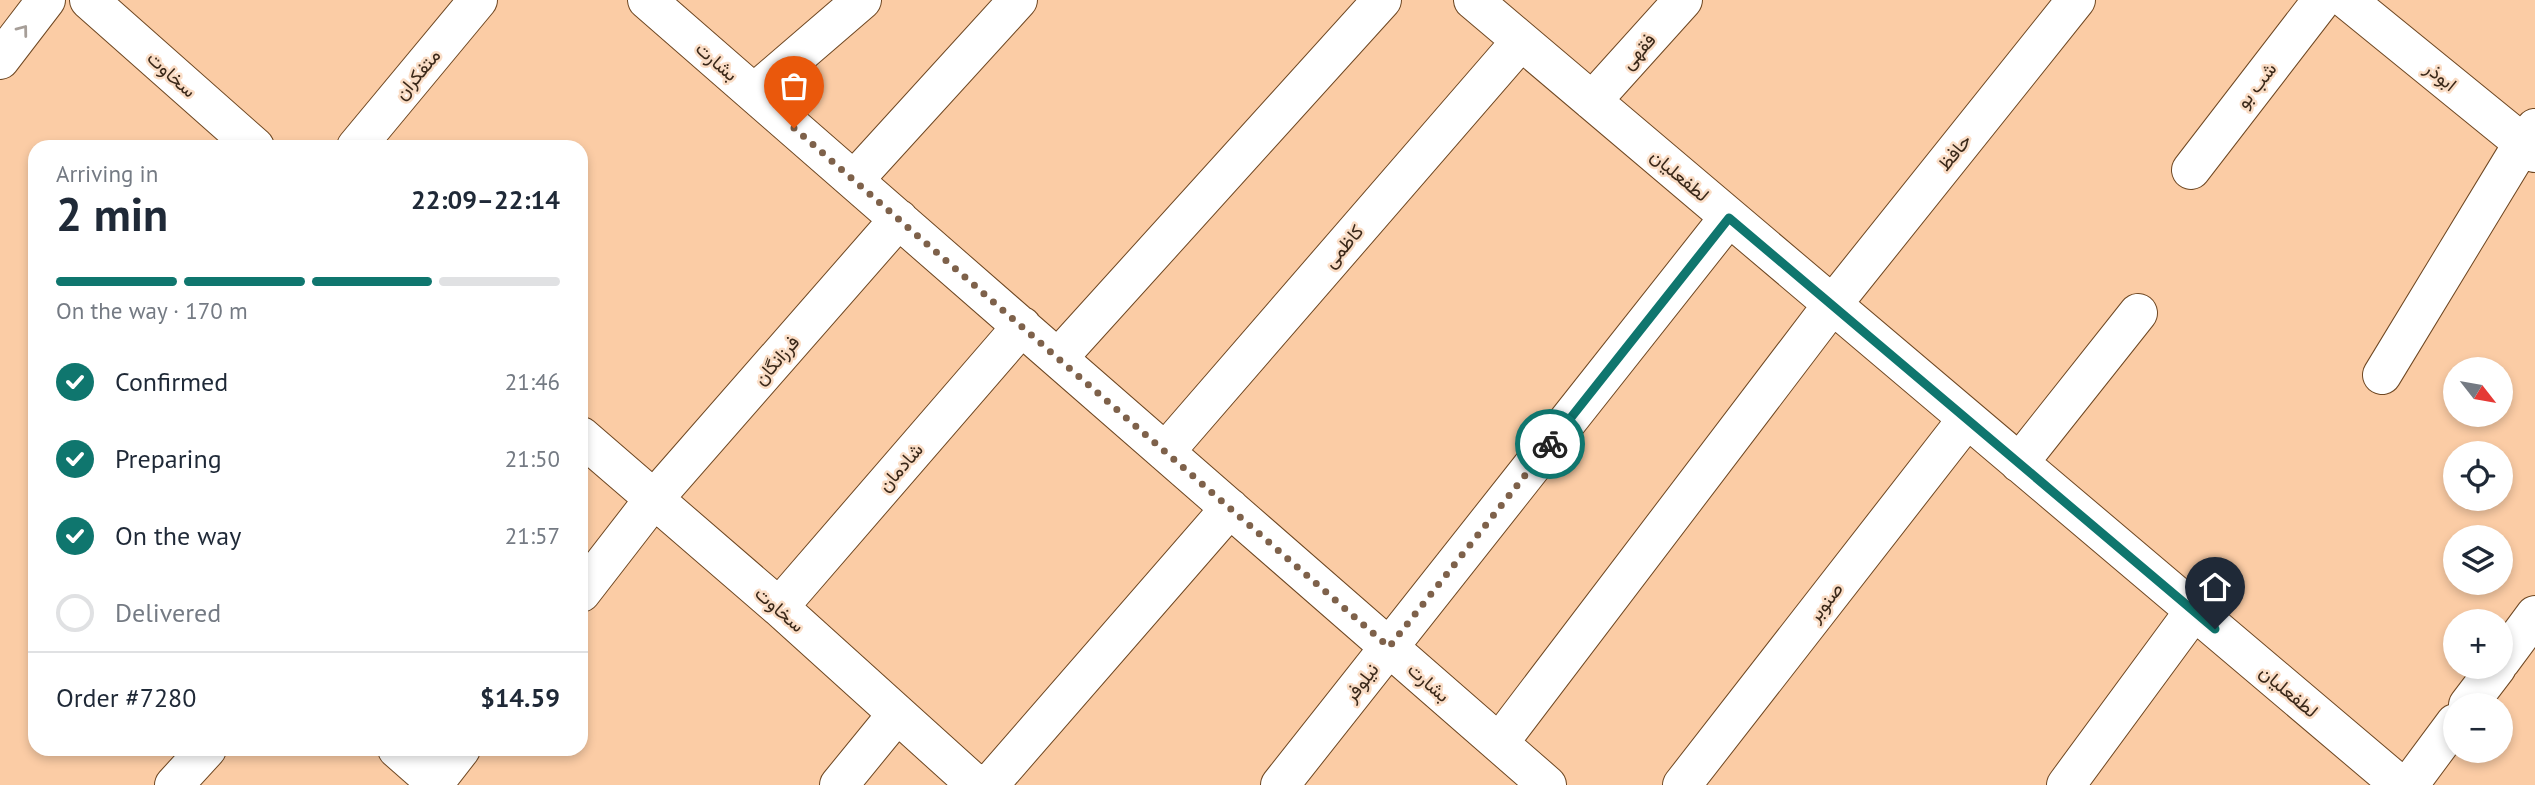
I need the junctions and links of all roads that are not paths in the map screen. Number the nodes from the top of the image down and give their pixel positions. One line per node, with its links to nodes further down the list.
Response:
1 (46, 0): 14 (street, one-way to 1)
2 (89, 0): 17 (street, سخاوت)
3 (478, 0): 18 (street, متفکران)
4 (862, 0): 15 (street)
5 (1018, 0): 21 (street)
6 (1382, 0): 27 (street)
7 (1473, 0): 13 (street, لطفعلیان)
8 (1683, 0): 16 (street, فقهی)
9 (2076, 0): 24 (street, حافظ)
10 (2322, 0): 20 (street, شب بو)
11 (2347, 0): 19 (street, ابوذر)
12 (662, 4): 15 (street, بشارت)
13 (1521, 41): 16 (street, لطفعلیان); 31 (street, کاظمی)
14 (0, 60)
15 (754, 93): 21 (street, بشارت)
16 (1592, 101): 22 (street, لطفعلیان)
17 (246, 140)
18 (362, 140)
19 (2531, 141): 28 (street)
20 (2191, 170)
21 (854, 180): 23 (street, بشارت)
22 (1729, 218): 24 (street, لطفعلیان); 40 (street, نیلوفر)
23 (899, 219): 26 (street, بشارت); 33 (street, فرزانگان)
24 (1832, 305): 29 (street, لطفعلیان); 45 (street, حافظ)
25 (2138, 313): 32 (street)
26 (1021, 326): 27 (street, بشارت); 36 (street, شادمان)
27 (1058, 358): 31 (street, بشارت)
28 (2382, 376)
29 (1967, 419): 32 (street, لطفعلیان); 56 (street, صنوبر)
30 (588, 442): 33 (street, سخاوت)
31 (1165, 452): 34 (street, بشارت)
32 (2019, 463): 37 (street, لطفعلیان)
33 (653, 500): 35 (street, فرزانگان); 36 (street, سخاوت)
34 (1230, 509): 40 (street, بشارت); 53 (street)
35 (588, 584)
36 (779, 607): 43 (street, سخاوت)
37 (2194, 611): 57 (street); 58 (street, لطفعلیان)
38 (2535, 615): 39 (street)
39 (2513, 645)
40 (1389, 647): 45 (street, بشارت); 54 (street, نیلوفر)
41 (2488, 679): 42 (street)
42 (2477, 693)
43 (897, 714): 51 (street); 52 (street, سخاوت)
44 (2443, 739): 59 (street)
45 (1499, 743): 55 (street, بشارت)
46 (200, 756): 50 (street)
47 (405, 756): 49 (street)
48 (456, 756): 49 (street)
49 (435, 784)
50 (174, 785)
51 (839, 785)
52 (976, 785)
53 (989, 785)
54 (1280, 785)
55 (1547, 785)
56 (1682, 785)
57 (2066, 785)
58 (2400, 785)
59 (2409, 785)

